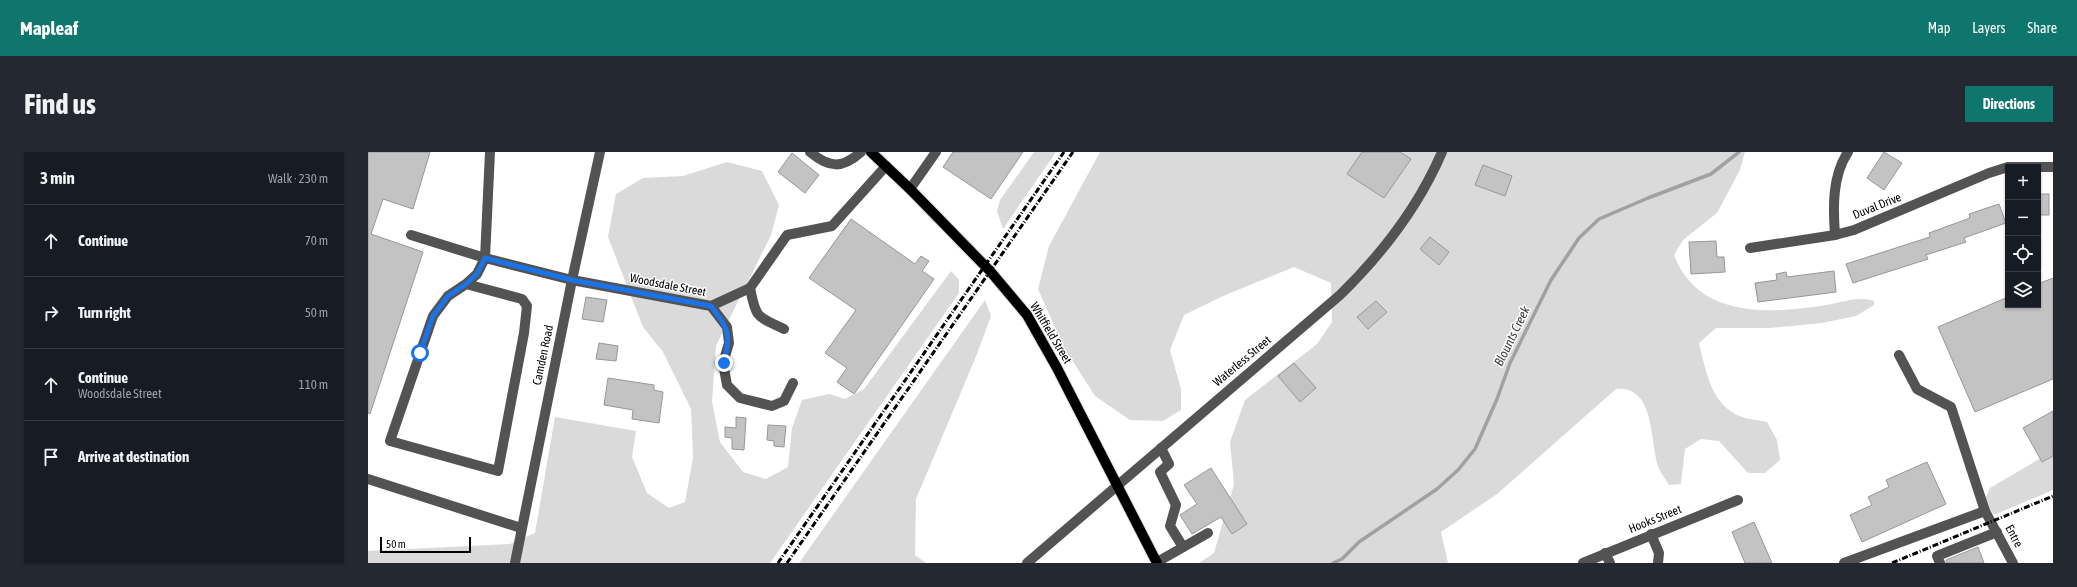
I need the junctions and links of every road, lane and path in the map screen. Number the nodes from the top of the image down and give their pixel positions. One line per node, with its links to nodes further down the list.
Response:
1 (490, 152): 17 (street)
2 (600, 152): 18 (street, Camden Road)
3 (810, 152): 4 (street)
4 (861, 152)
5 (872, 152): 9 (main road, Whitfield Street)
6 (936, 152): 13 (street)
7 (1442, 152): 25 (street, Waterless Street)
8 (1848, 152): 15 (street)
9 (886, 166): 13 (main road, Whitfield Street); 20 (street)
10 (2041, 167): 11 (street, Duval Drive)
11 (2053, 167)
12 (2005, 168): 15 (street, Duval Drive)
13 (910, 189): 27 (main road, Whitfield Street)
14 (411, 235): 17 (street, Woodsdale Street)
15 (1835, 235): 16 (street, Duval Drive)
16 (1750, 248)
17 (485, 258): 18 (street, Woodsdale Street); 19 (street)
18 (572, 280): 21 (street, Woodsdale Street); 30 (street, Camden Road)
19 (466, 284): 19 (street)
20 (750, 288): 21 (street); 22 (street)
21 (711, 306): 24 (street, Woodsdale Street)
22 (784, 330)
23 (1899, 355): 29 (street, Entre)
24 (793, 383)
25 (1161, 448): 27 (street, Waterless Street); 34 (street)
26 (368, 479): 30 (street)
27 (1117, 485): 37 (street, Waterless Street); 38 (main road, Whitfield Street)
28 (1738, 500): 33 (street, Hooks Street)
29 (1985, 511): 31 (street, Entre); 41 (street)
30 (521, 528): 36 (street, Camden Road)
31 (1997, 532): 42 (street); 43 (street, Entre)
32 (1208, 533): 34 (street)
33 (1651, 534): 35 (street, Hooks Street); 40 (street)
34 (1182, 547): 38 (street)
35 (1608, 558): 39 (street, Hooks Street)
36 (515, 563)
37 (1027, 563)
38 (1157, 563)
39 (1582, 563)
40 (1658, 563)
41 (1844, 563)
42 (1940, 563)
43 (2013, 563)

